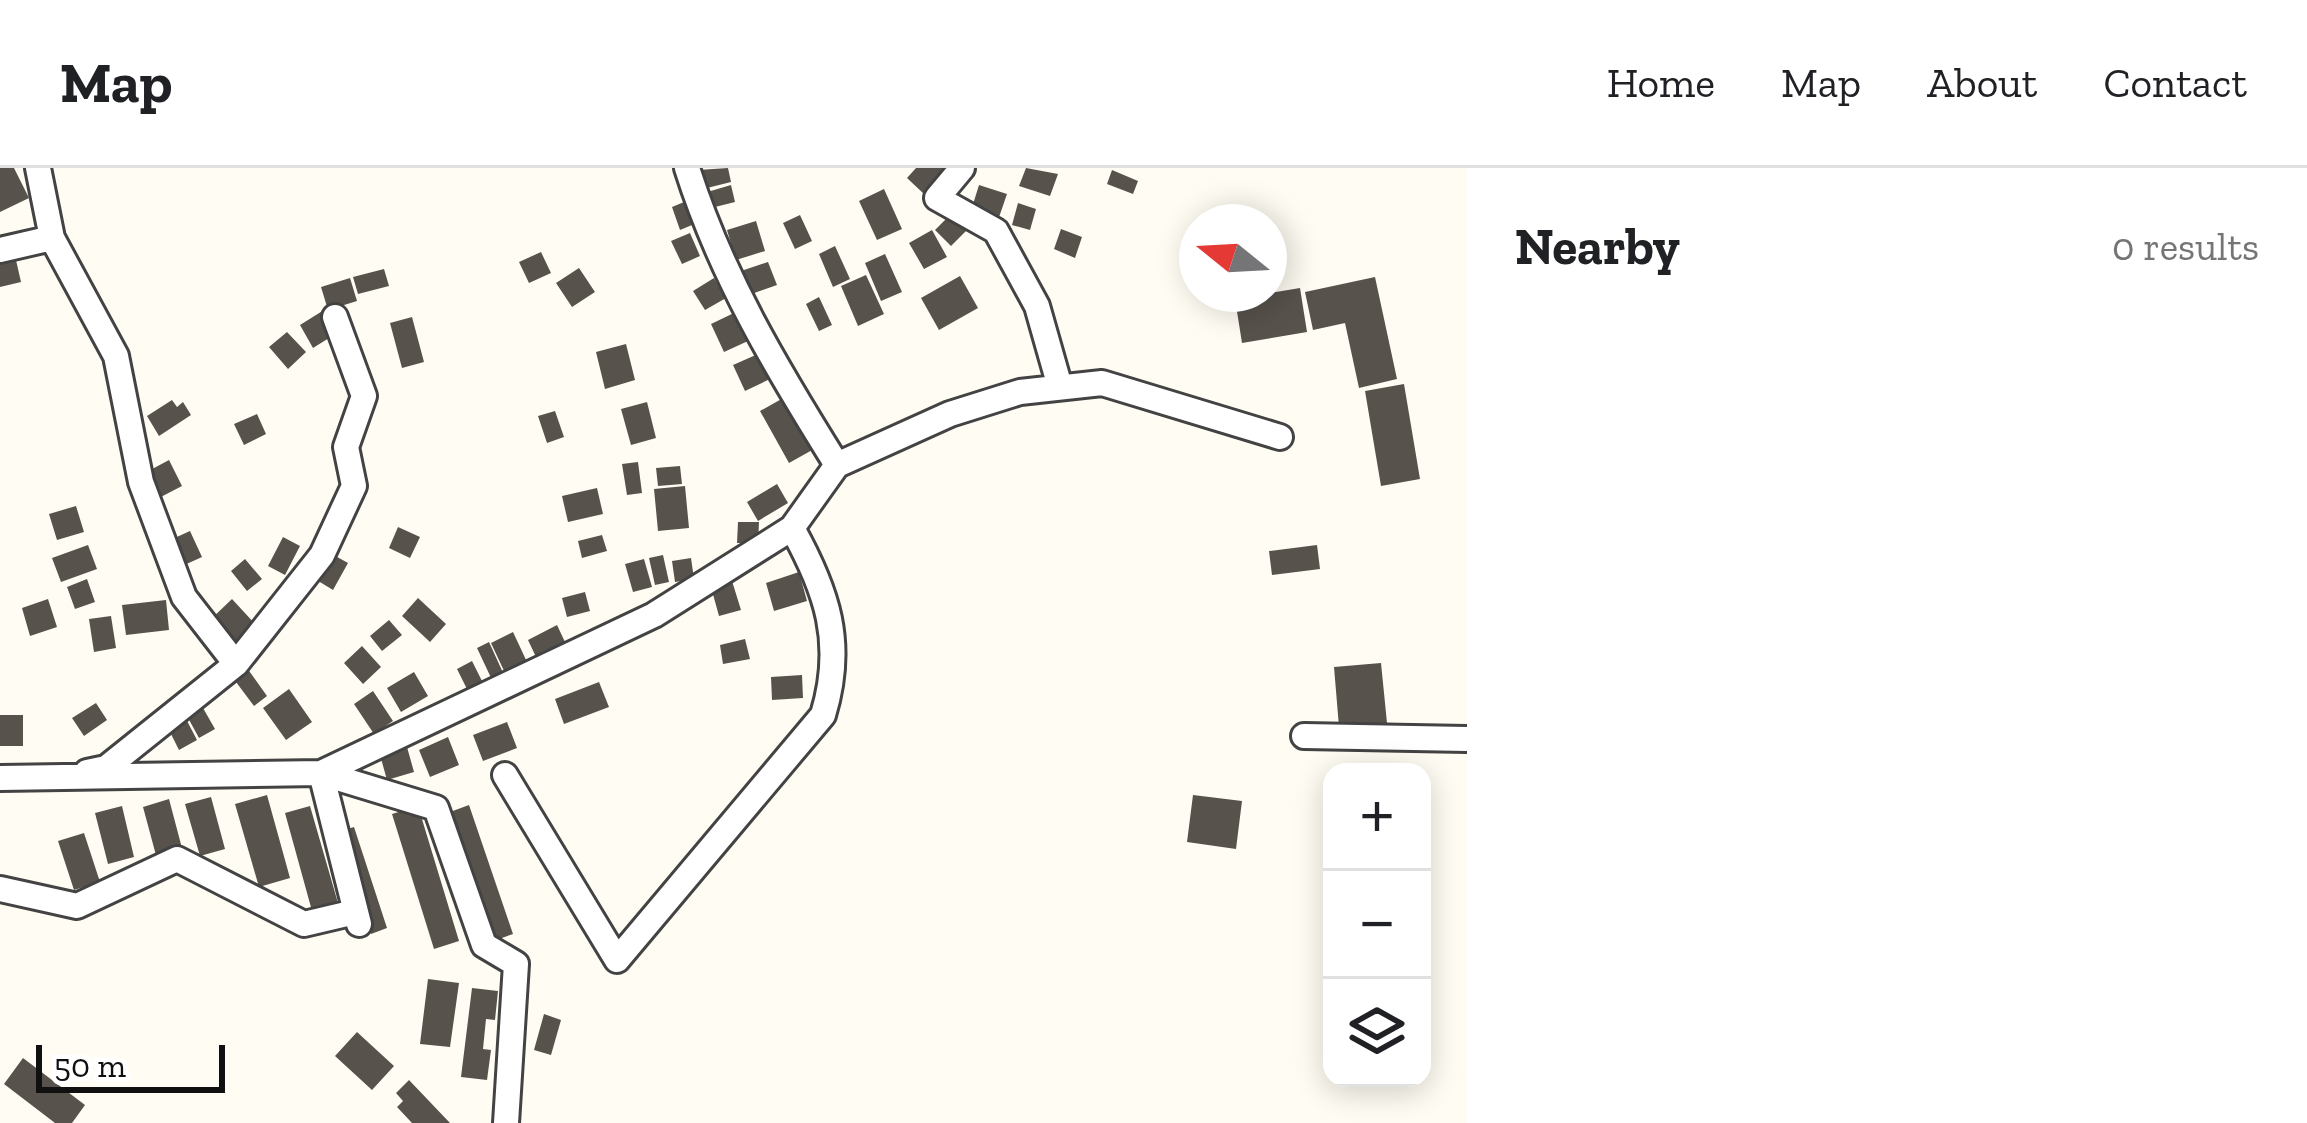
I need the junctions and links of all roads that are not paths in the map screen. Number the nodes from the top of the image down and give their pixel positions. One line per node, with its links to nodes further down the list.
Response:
1 (38, 168): 4 (street)
2 (688, 168): 9 (street)
3 (962, 168): 7 (street)
4 (52, 238): 5 (street); 11 (street)
5 (0, 250)
6 (335, 317): 11 (street)
7 (1060, 388): 8 (street); 9 (street)
8 (1280, 437)
9 (837, 465): 10 (street)
10 (792, 528): 14 (street); 15 (street)
11 (236, 664): 16 (street)
12 (1304, 736): 13 (street)
13 (1467, 739)
14 (321, 773): 16 (street); 18 (street); 19 (street)
15 (506, 775)
16 (67, 777): 17 (street)
17 (0, 778)
18 (0, 890)
19 (506, 1123)

